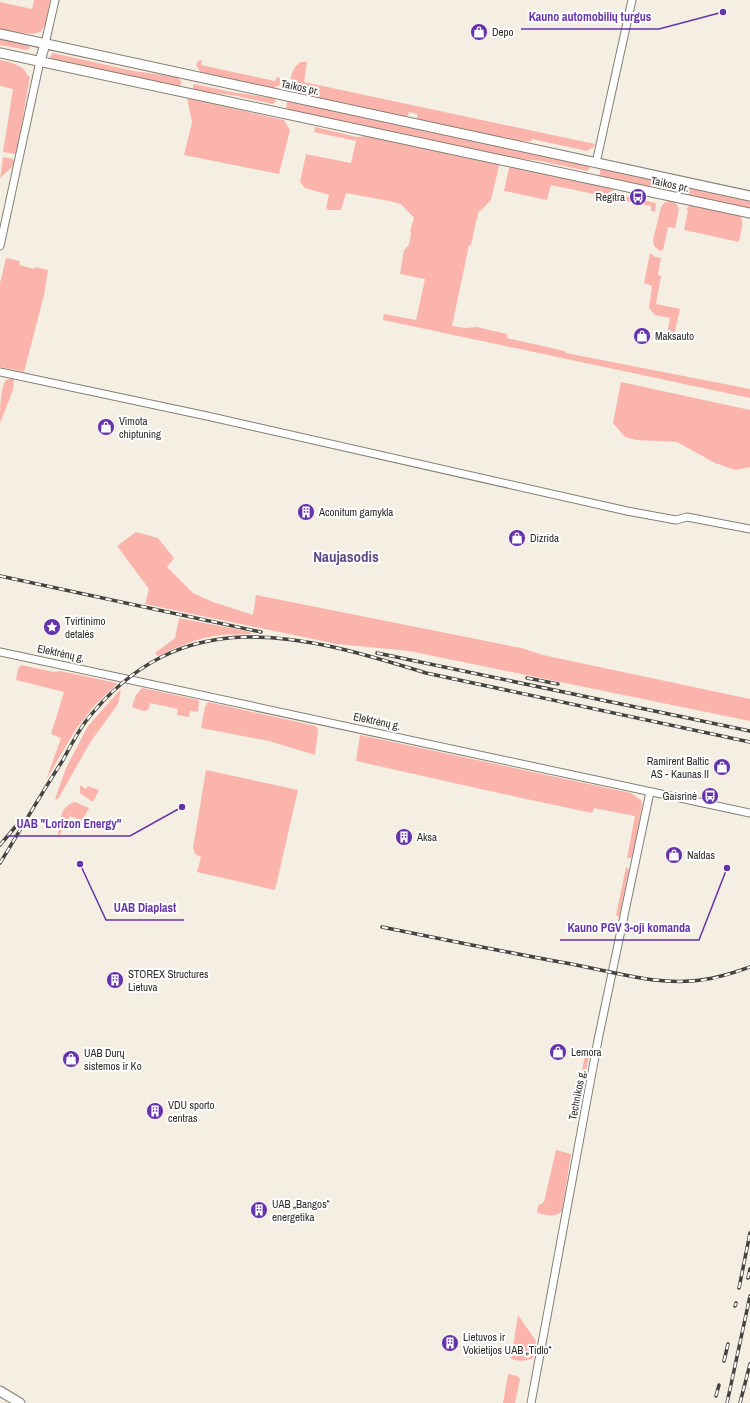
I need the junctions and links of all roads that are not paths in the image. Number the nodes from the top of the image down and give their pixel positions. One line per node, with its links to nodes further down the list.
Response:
1 (55, 0): 4 (street)
2 (632, 0): 11 (street)
3 (0, 34): 4 (main road, Taikos pr.)
4 (45, 44): 6 (main road); 7 (main road, Taikos pr.)
5 (0, 53): 6 (main road, Taikos pr.)
6 (40, 61): 8 (main road, Taikos pr.); 15 (street)
7 (193, 76): 8 (main road); 9 (main road, Taikos pr.)
8 (186, 93): 10 (main road, Taikos pr.)
9 (281, 95): 10 (main road); 11 (main road, Taikos pr.)
10 (278, 112): 12 (main road, Taikos pr.)
11 (596, 163): 12 (main road); 13 (main road, Taikos pr.)
12 (584, 178): 14 (main road, Taikos pr.)
13 (750, 196)
14 (750, 213)
15 (0, 246)
16 (1, 372): 17 (street); 18 (street)
17 (0, 380)
18 (750, 529)
19 (0, 652): 20 (street, Elektrėnų g.)
20 (650, 792): 21 (street, Elektrėnų g.); 24 (street, Technikos g.)
21 (750, 813)
22 (0, 1391): 23 (main road)
23 (20, 1403)
24 (531, 1403)

